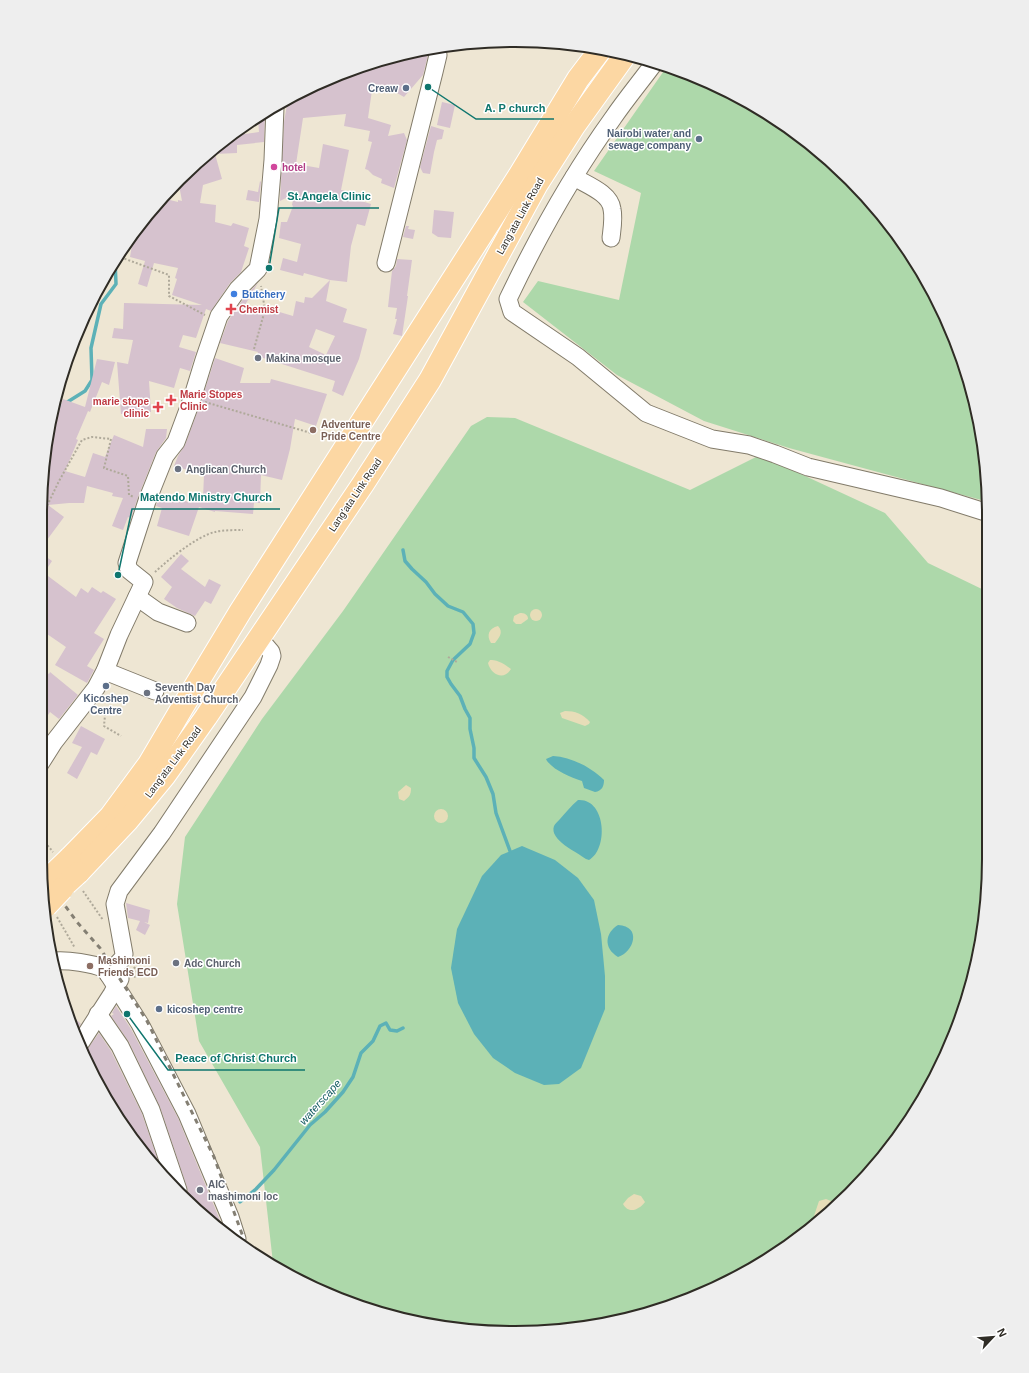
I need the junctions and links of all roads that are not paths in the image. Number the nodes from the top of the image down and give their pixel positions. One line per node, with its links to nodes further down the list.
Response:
1 (590, 53): 6 (street)
2 (438, 54): 10 (street)
3 (597, 54): 6 (main road, Lang'ata Link Road)
4 (621, 60): 12 (main road, Lang'ata Link Road)
5 (651, 68): 8 (street)
6 (578, 79): 11 (main road, Lang'ata Link Road)
7 (275, 114): 16 (street)
8 (574, 177): 9 (street); 13 (street)
9 (611, 238)
10 (386, 263)
11 (334, 464): 12 (main road); 14 (main road, Lang'ata Link Road)
12 (363, 484): 15 (main road, Lang'ata Link Road)
13 (982, 511)
14 (289, 535): 15 (main road); 22 (main road, Lang'ata Link Road)
15 (314, 557): 18 (main road, Lang'ata Link Road)
16 (141, 589): 17 (street); 19 (street)
17 (187, 623)
18 (259, 638): 22 (main road, Lang'ata Link Road); 25 (street)
19 (105, 670): 20 (street); 21 (street)
20 (155, 691)
21 (47, 753)
22 (65, 875): 23 (main road, Lang'ata Link Road, bridge)
23 (49, 901)
24 (59, 961): 25 (street)
25 (114, 980): 26 (street); 29 (street)
26 (98, 1014): 27 (street); 28 (street)
27 (84, 1038)
28 (174, 1179)
29 (235, 1233)

